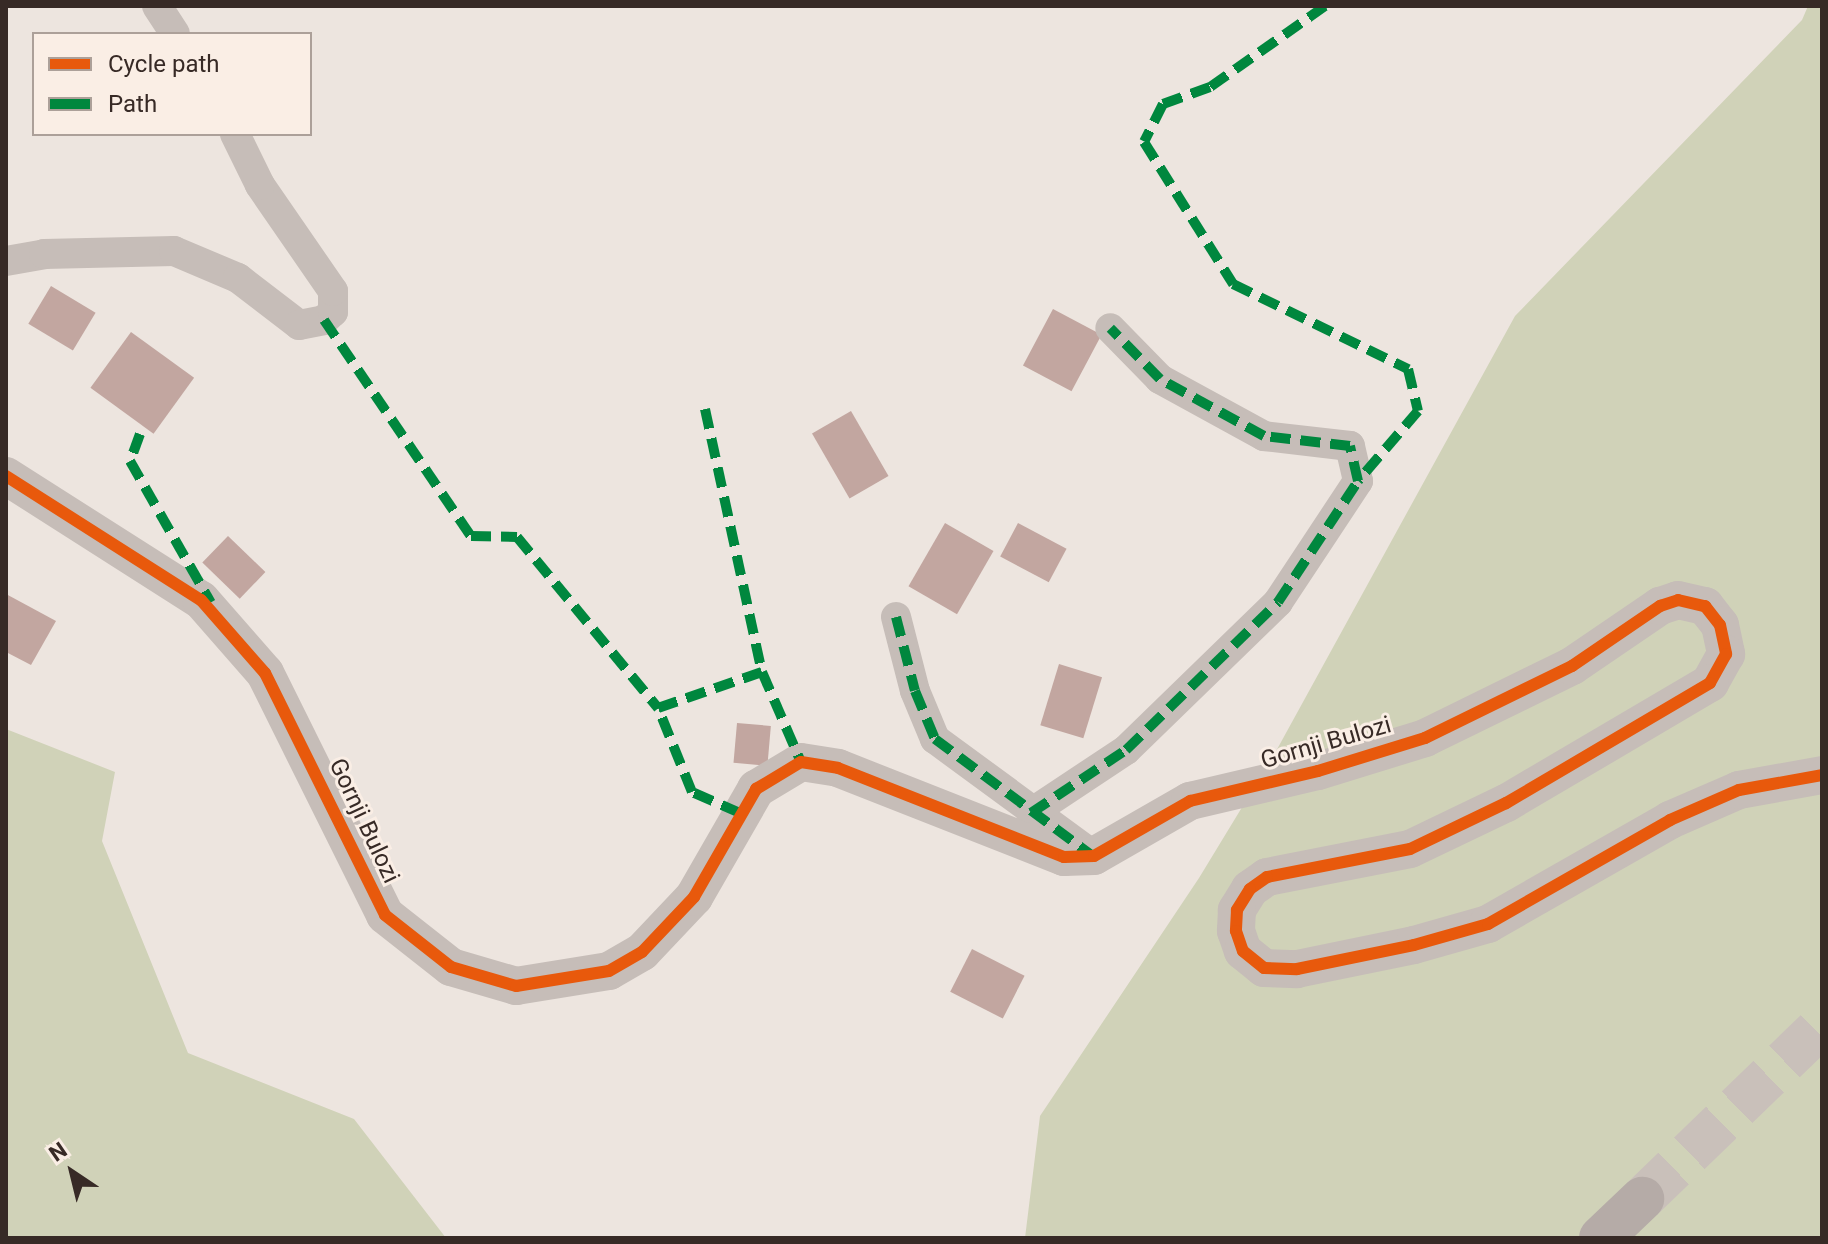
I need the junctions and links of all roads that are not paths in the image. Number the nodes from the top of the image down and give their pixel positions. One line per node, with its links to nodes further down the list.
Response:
1 (157, 6): 2 (street)
2 (174, 32)
3 (236, 136): 4 (street)
4 (6, 261)
5 (1110, 328): 9 (street)
6 (6, 476): 10 (street, Gornji Bulozi)
7 (896, 617): 9 (street)
8 (1822, 775): 10 (street, Gornji Bulozi)
9 (1031, 813): 10 (street)
10 (1094, 856)
11 (1642, 1199): 12 (main road)
12 (1601, 1238)

